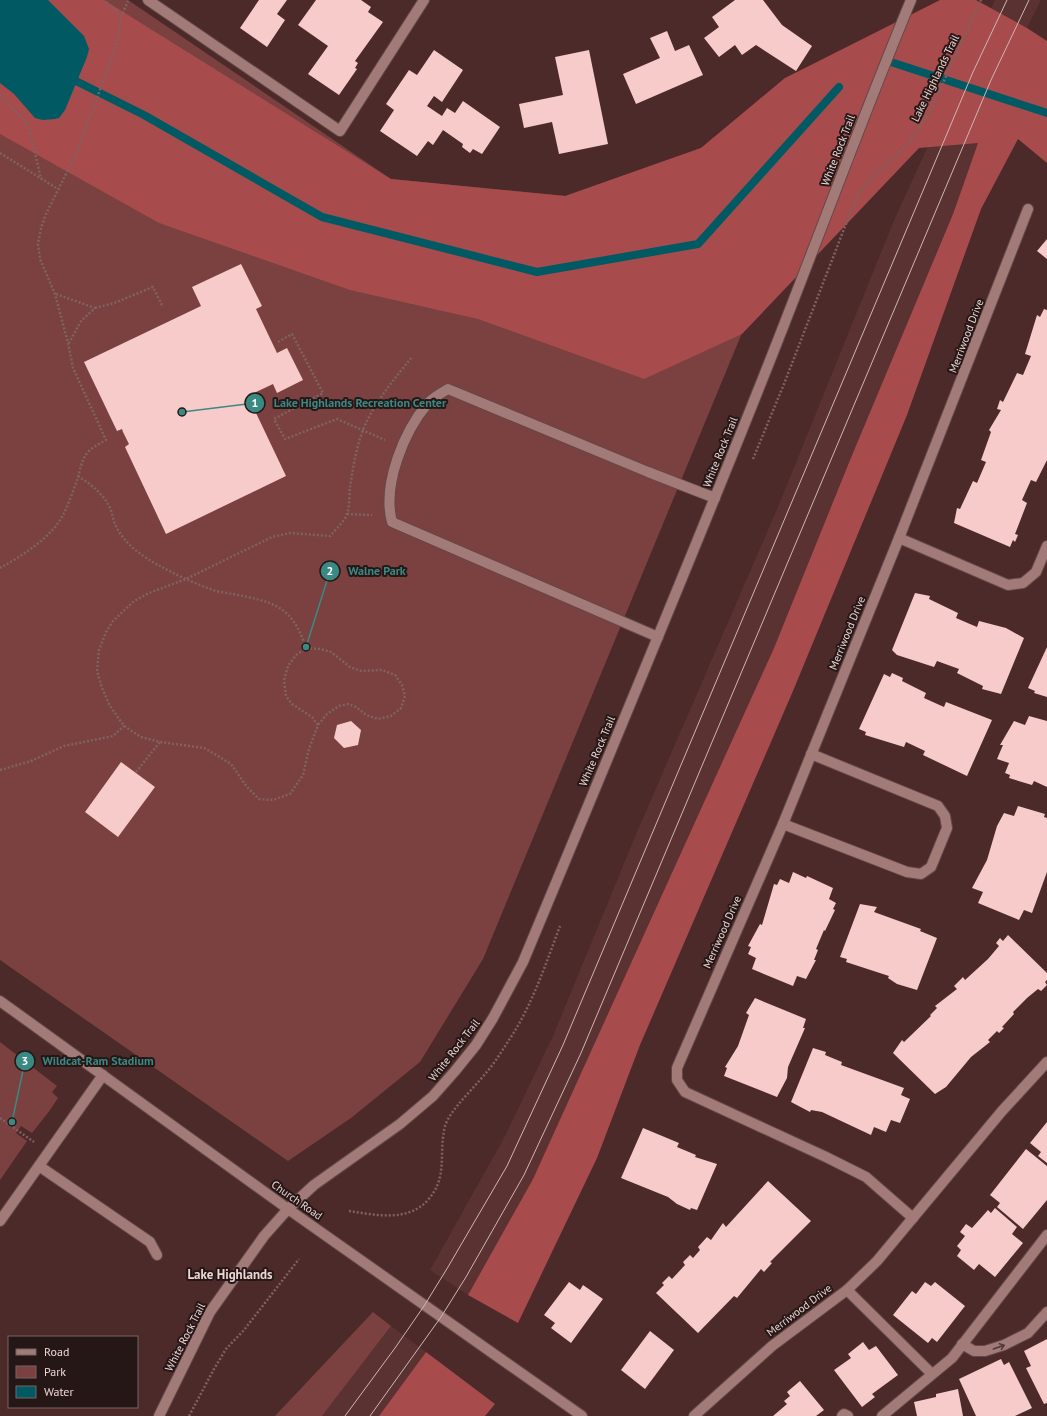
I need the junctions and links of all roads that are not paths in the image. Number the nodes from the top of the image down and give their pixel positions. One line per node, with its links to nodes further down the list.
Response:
1 (148, 0): 2 (street)
2 (424, 0)
3 (911, 0): 5 (street, White Rock Trail)
4 (1028, 209): 6 (street, Merriwood Drive)
5 (715, 498): 8 (street, White Rock Trail); 8 (street)
6 (899, 538): 7 (street); 9 (street, Merriwood Drive)
7 (1047, 546)
8 (658, 637): 15 (street, White Rock Trail)
9 (811, 754): 10 (street, Merriwood Drive); 10 (street)
10 (783, 824): 16 (street, Merriwood Drive)
11 (0, 1001): 13 (street, Church Road)
12 (1047, 1062): 16 (street, Merriwood Drive)
13 (103, 1075): 14 (street); 15 (street, Church Road)
14 (39, 1166): 17 (street); 19 (street)
15 (288, 1209): 24 (street, White Rock Trail); 25 (street, Church Road)
16 (913, 1218): 20 (street, Merriwood Drive)
17 (0, 1221)
18 (1047, 1235): 22 (street)
19 (157, 1255)
20 (847, 1290): 23 (street); 26 (street, Merriwood Drive)
21 (1047, 1312): 22 (street, one-way to 21)
22 (962, 1344): 23 (street)
23 (932, 1374): 29 (street)
24 (160, 1416)
25 (582, 1416)
26 (694, 1416)
27 (842, 1416): 28 (street)
28 (848, 1416)
29 (882, 1416)

